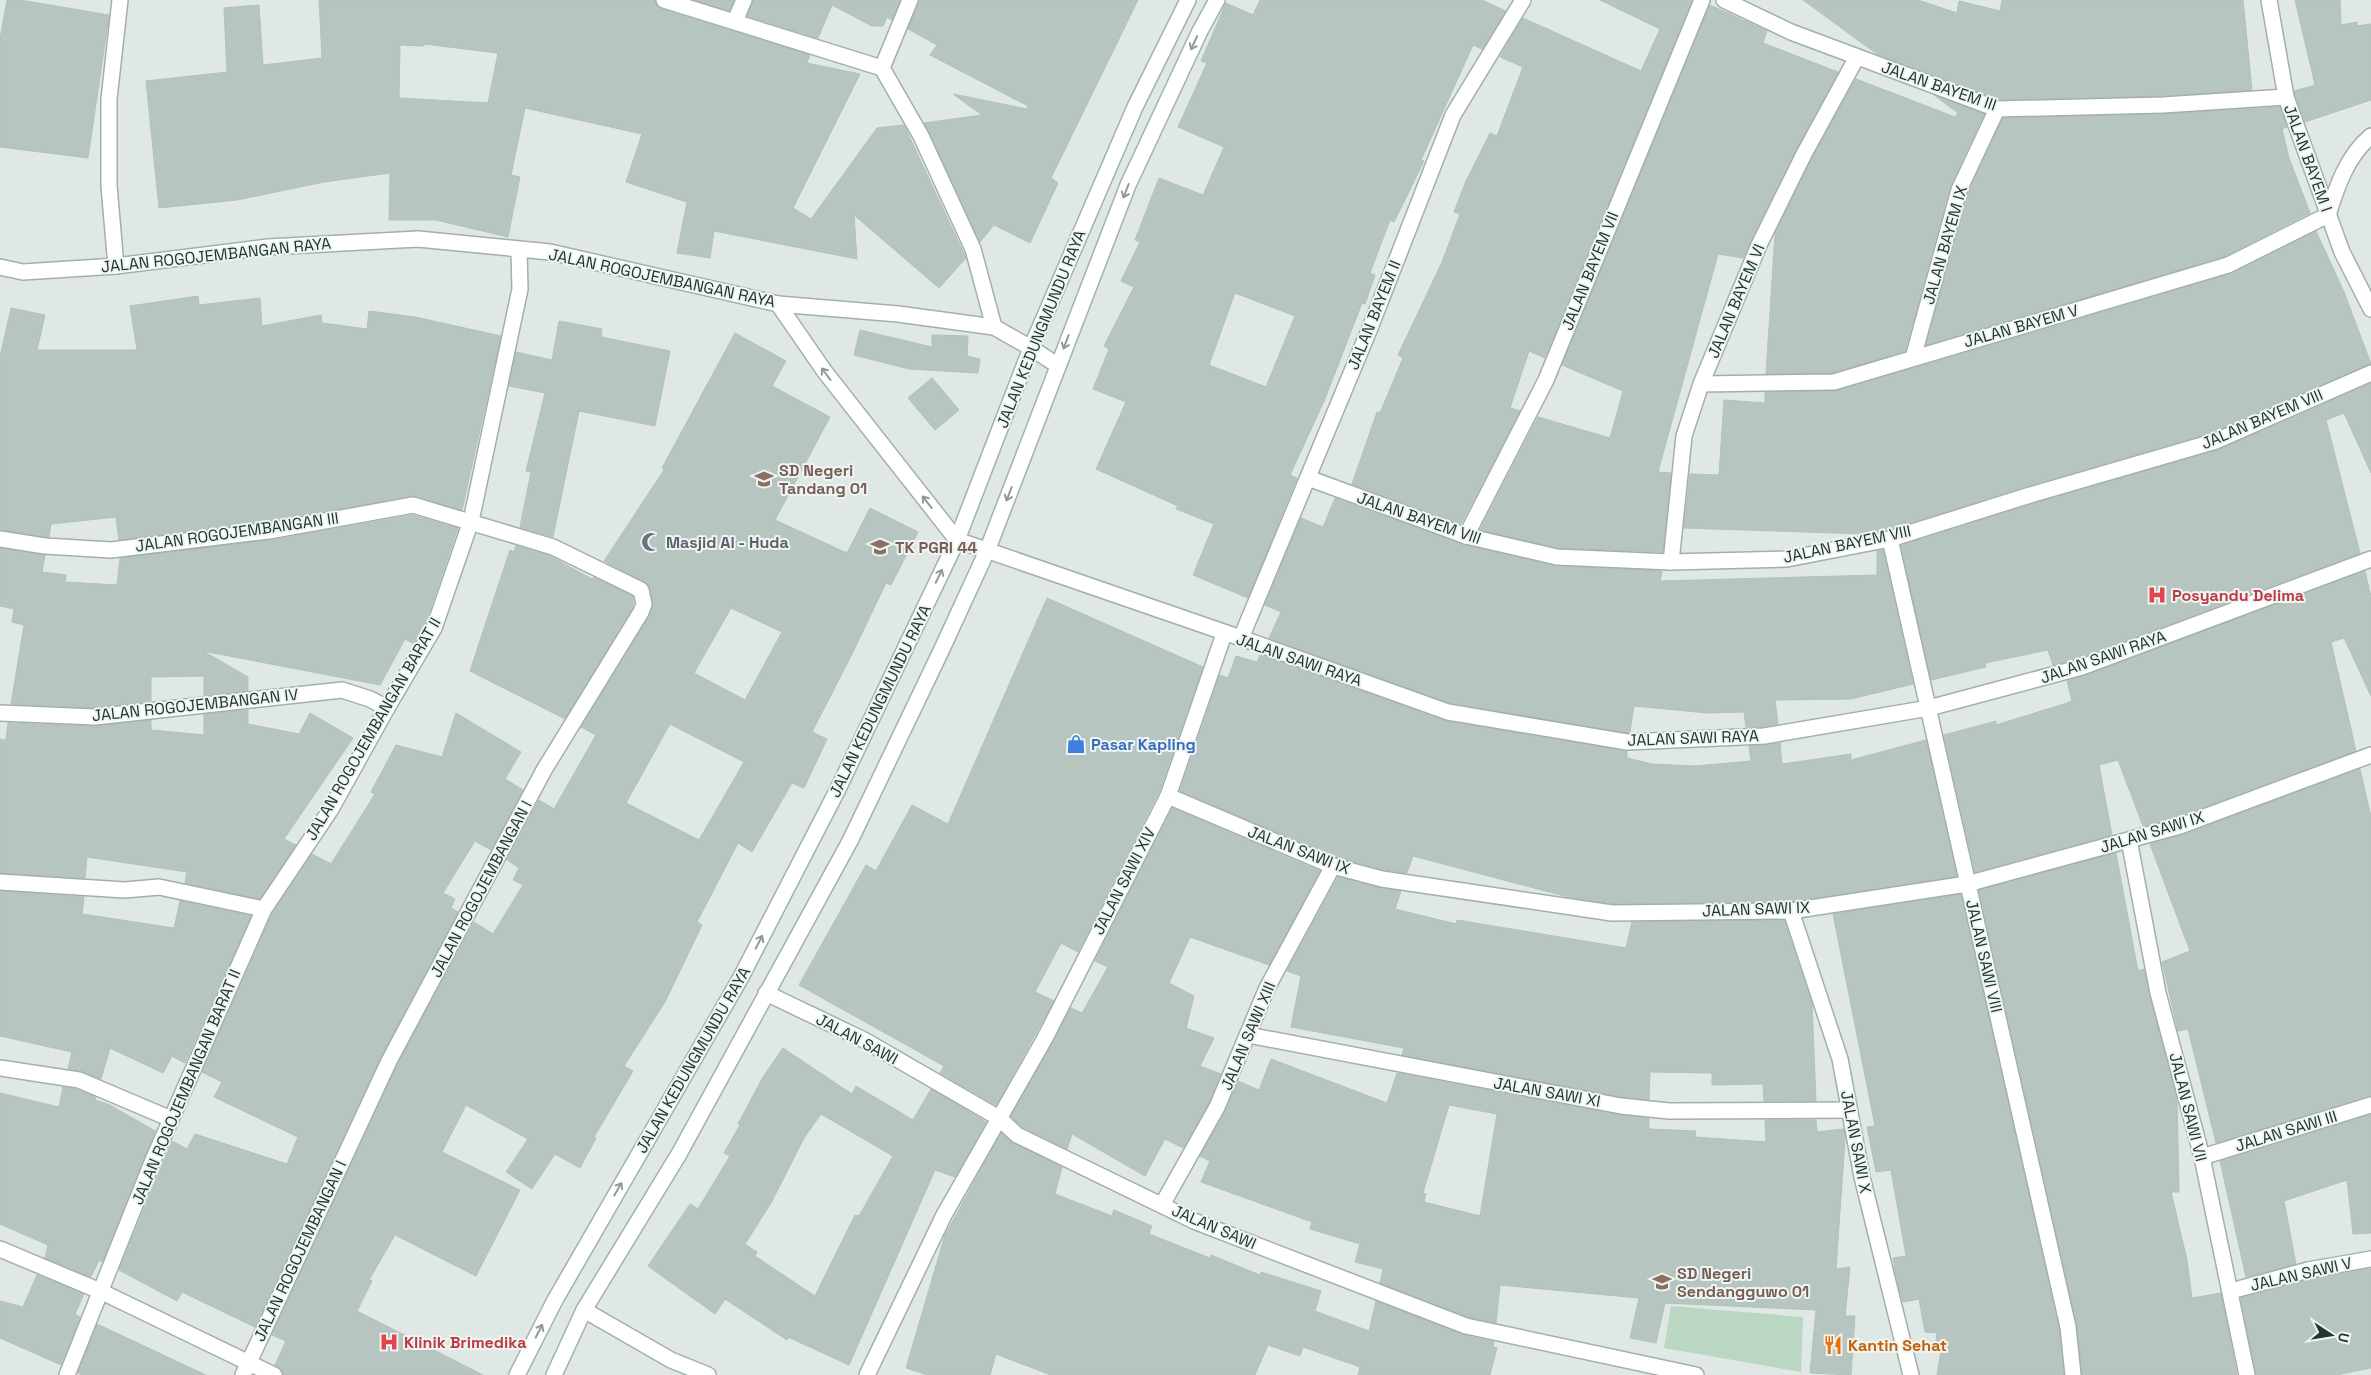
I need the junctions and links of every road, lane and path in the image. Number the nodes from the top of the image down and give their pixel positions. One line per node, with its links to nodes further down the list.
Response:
1 (120, 0): 19 (street)
2 (664, 0): 11 (street)
3 (744, 0): 11 (street)
4 (910, 0): 13 (street)
5 (1188, 0): 24 (street, JALAN KEDUNGMUNDU RAYA)
6 (1217, 0): 26 (street, JALAN KEDUNGMUNDU RAYA, one-way to 26)
7 (1523, 0): 29 (street, JALAN BAYEM II)
8 (1702, 0): 31 (street, JALAN BAYEM VII)
9 (1724, 0): 12 (street, JALAN BAYEM III)
10 (2269, 0): 14 (street, JALAN BAYEM I)
11 (735, 21): 13 (street)
12 (1857, 57): 15 (street, JALAN BAYEM III); 28 (street, JALAN BAYEM VI)
13 (882, 68): 23 (street)
14 (2286, 97): 15 (street, JALAN BAYEM III); 17 (street, JALAN BAYEM I)
15 (1997, 109): 25 (street, JALAN BAYEM IX)
16 (2371, 136): 17 (street)
17 (2328, 215): 22 (street, JALAN BAYEM I); 25 (street, JALAN BAYEM V)
18 (519, 251): 19 (street, JALAN ROGOJEMBANGAN RAYA); 21 (street, JALAN ROGOJEMBANGAN RAYA); 30 (street, JALAN ROGOJEMBANGAN BARAT II)
19 (116, 266): 20 (street, JALAN ROGOJEMBANGAN RAYA)
20 (0, 267)
21 (778, 304): 23 (street, JALAN ROGOJEMBANGAN RAYA); 34 (street, one-way to 21)
22 (2371, 309)
23 (994, 327): 24 (street)
24 (1032, 348): 26 (street); 34 (street, JALAN KEDUNGMUNDU RAYA)
25 (1913, 358): 28 (street, JALAN BAYEM V)
26 (1057, 365): 35 (street, JALAN KEDUNGMUNDU RAYA, one-way to 35)
27 (2371, 373): 33 (street, JALAN BAYEM VIII)
28 (1701, 384): 37 (street, JALAN BAYEM VI)
29 (1308, 478): 31 (street, JALAN BAYEM VIII); 39 (street, JALAN BAYEM II)
30 (471, 521): 32 (street, JALAN ROGOJEMBANGAN III); 40 (street, JALAN ROGOJEMBANGAN BARAT II); 65 (street, JALAN ROGOJEMBANGAN I)
31 (1466, 536): 37 (street, JALAN BAYEM VIII)
32 (0, 539)
33 (1890, 539): 37 (street, JALAN BAYEM VIII); 41 (street, JALAN SAWI VIII)
34 (957, 540): 35 (street, JALAN SAWI RAYA); 68 (street, JALAN KEDUNGMUNDU RAYA, one-way to 34)
35 (987, 551): 38 (street, JALAN SAWI RAYA); 51 (street, JALAN KEDUNGMUNDU RAYA)
36 (2371, 558): 41 (street, JALAN SAWI RAYA)
37 (1671, 562)
38 (1224, 634): 39 (street, JALAN SAWI RAYA); 44 (street, JALAN SAWI XIV)
39 (1241, 638): 41 (street, JALAN SAWI RAYA)
40 (387, 708): 42 (street, JALAN ROGOJEMBANGAN IV); 49 (street, JALAN ROGOJEMBANGAN BARAT II)
41 (1929, 708): 48 (street, JALAN SAWI VIII)
42 (0, 713)
43 (2371, 755): 45 (street, JALAN SAWI IX)
44 (1168, 796): 46 (street, JALAN SAWI IX); 56 (street, JALAN SAWI XIV)
45 (2129, 840): 48 (street, JALAN SAWI IX); 58 (street, JALAN SAWI VII)
46 (1333, 866): 50 (street, JALAN SAWI IX); 52 (street, JALAN SAWI XIII)
47 (0, 882): 49 (street)
48 (1967, 884): 50 (street, JALAN SAWI IX); 74 (street, JALAN SAWI VIII)
49 (264, 909): 57 (street, JALAN ROGOJEMBANGAN BARAT II)
50 (1791, 911): 55 (street, JALAN SAWI X)
51 (766, 993): 56 (street, JALAN SAWI); 64 (street, JALAN KEDUNGMUNDU RAYA)
52 (1248, 1035): 55 (street, JALAN SAWI XI); 59 (street, JALAN SAWI XIII)
53 (0, 1068): 57 (street)
54 (2371, 1105): 58 (street, JALAN SAWI III)
55 (1850, 1110): 73 (street, JALAN SAWI X)
56 (999, 1118): 59 (street, JALAN SAWI); 71 (street, JALAN SAWI XIV)
57 (171, 1119): 62 (street, JALAN ROGOJEMBANGAN BARAT II)
58 (2202, 1157): 63 (street, JALAN SAWI VII)
59 (1162, 1205): 72 (street, JALAN SAWI)
60 (0, 1249): 62 (street)
61 (2371, 1259): 63 (street, JALAN SAWI V)
62 (100, 1291): 65 (street); 66 (street, JALAN ROGOJEMBANGAN BARAT II)
63 (2231, 1291): 75 (street, JALAN SAWI VII)
64 (584, 1310): 69 (street, JALAN KEDUNGMUNDU RAYA); 70 (street)
65 (246, 1369): 67 (street)
66 (67, 1375)
67 (274, 1375)
68 (517, 1375)
69 (554, 1375)
70 (708, 1375)
71 (867, 1375)
72 (1696, 1375)
73 (1911, 1375)
74 (2073, 1375)
75 (2247, 1375)

